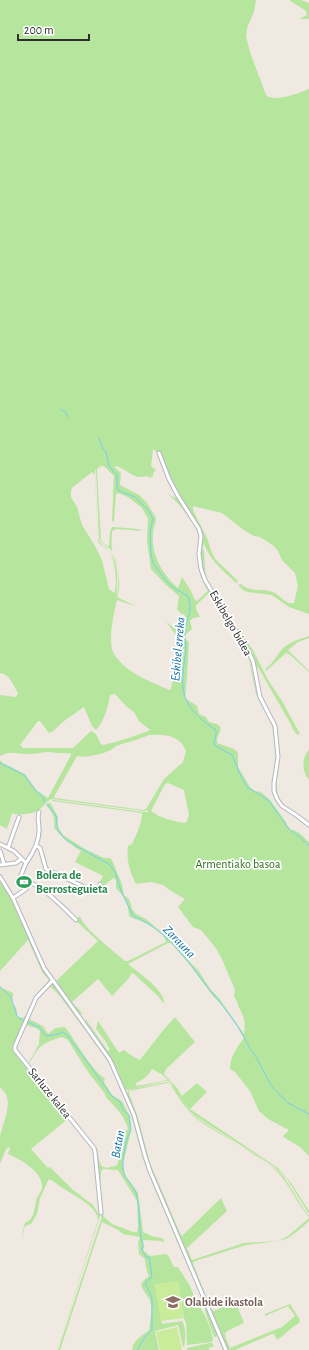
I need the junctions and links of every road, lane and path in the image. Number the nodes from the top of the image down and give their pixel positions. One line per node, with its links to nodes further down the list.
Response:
1 (159, 453): 4 (street, Eskibelgo bidea)
2 (39, 812): 6 (street)
3 (19, 817): 7 (street)
4 (309, 825)
5 (0, 844): 7 (street); 8 (street)
6 (37, 846): 10 (street); 16 (street)
7 (8, 848): 9 (street)
8 (0, 850): 11 (street)
9 (21, 859): 10 (street); 11 (street)
10 (26, 863): 12 (street)
11 (2, 864)
12 (21, 875): 14 (street); 15 (street)
13 (0, 877): 17 (street)
14 (16, 878)
15 (28, 883): 17 (street); 18 (street)
16 (100, 884)
17 (13, 898): 19 (street)
18 (76, 920)
19 (53, 980): 20 (street, Sarluze kalea); 21 (street)
20 (101, 1213)
21 (226, 1350)

